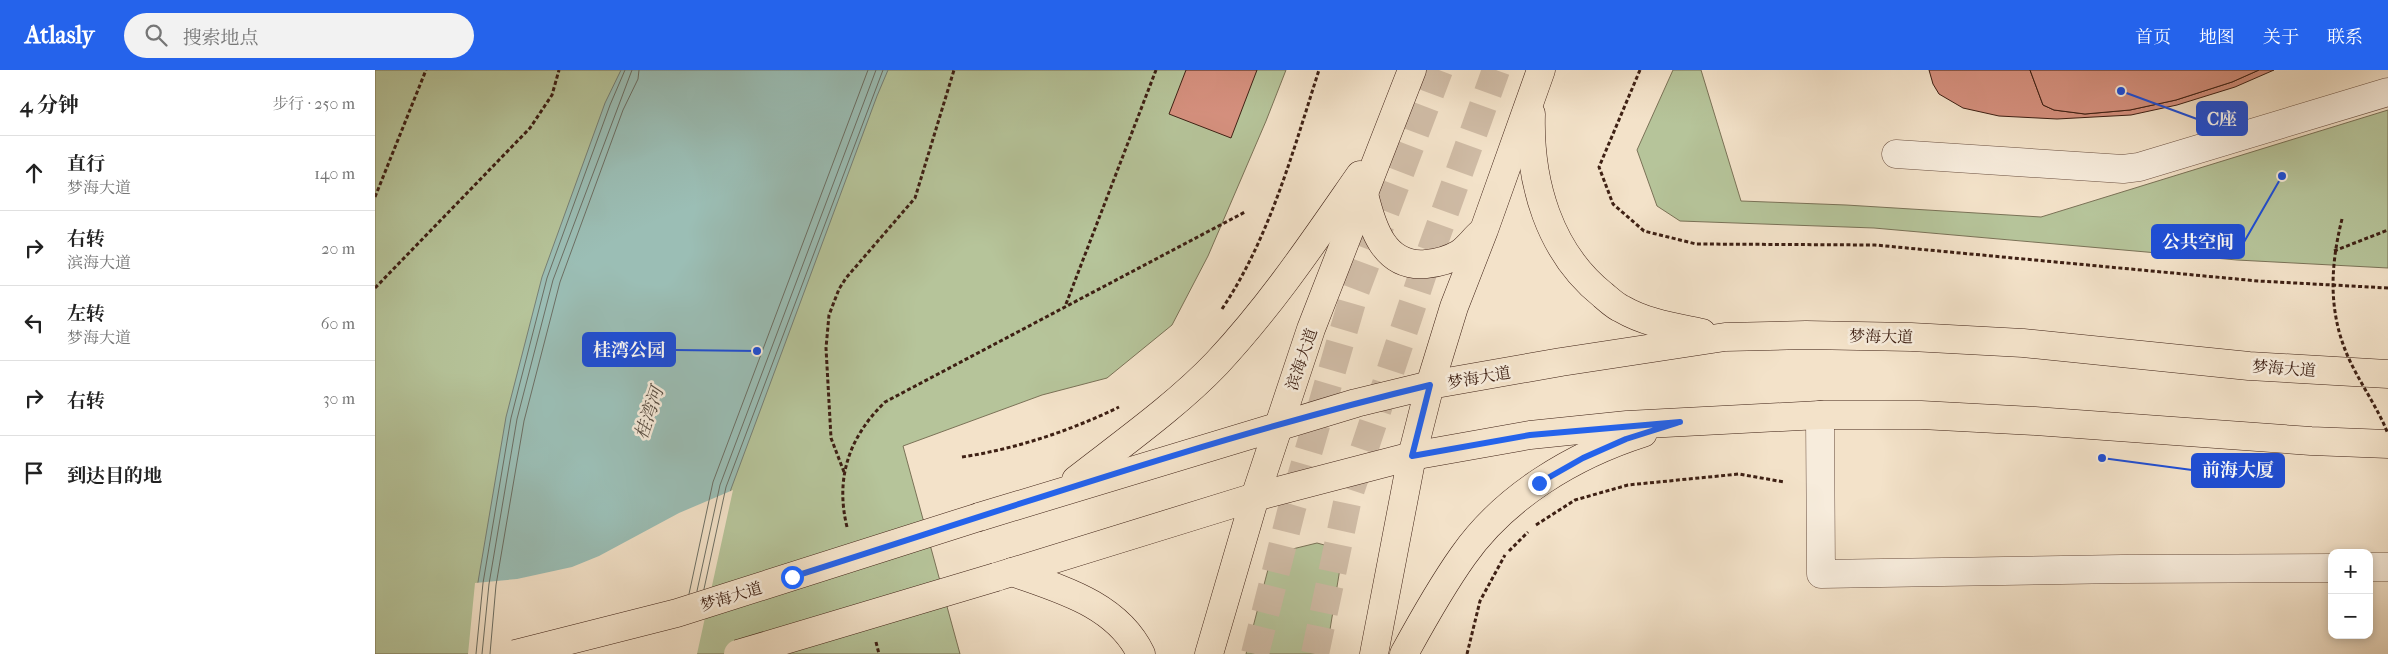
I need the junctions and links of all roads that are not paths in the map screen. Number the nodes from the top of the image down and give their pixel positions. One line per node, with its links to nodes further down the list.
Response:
1 (1412, 70): 4 (main road, 滨海大道)
2 (1536, 81): 7 (main road); 8 (main road)
3 (2388, 92): 5 (lane)
4 (1385, 139): 6 (main road, 滨海大道); 16 (main road)
5 (1896, 154)
6 (1364, 194): 7 (main road); 13 (main road, 滨海大道)
7 (1484, 230): 10 (main road)
8 (1725, 337): 9 (main road, 梦海大道); 10 (main road, 梦海大道)
9 (2388, 374)
10 (1430, 385): 13 (main road, 梦海大道); 15 (main road)
11 (1820, 415): 12 (main road); 14 (main road); 20 (lane)
12 (1680, 422): 15 (main road); 27 (main road)
13 (1279, 425): 16 (main road, 梦海大道); 17 (main road, 滨海大道)
14 (2388, 444)
15 (1412, 456): 17 (main road); 26 (main road)
16 (1064, 490): 22 (main road, 梦海大道, bridge)
17 (1255, 497): 21 (main road); 25 (main road, 滨海大道)
18 (2373, 567): 19 (lane)
19 (2388, 567)
20 (2328, 568)
21 (1004, 575): 23 (main road, bridge); 24 (main road)
22 (515, 654)
23 (737, 654)
24 (1141, 654)
25 (1209, 654)
26 (1374, 654)
27 (1404, 654)

